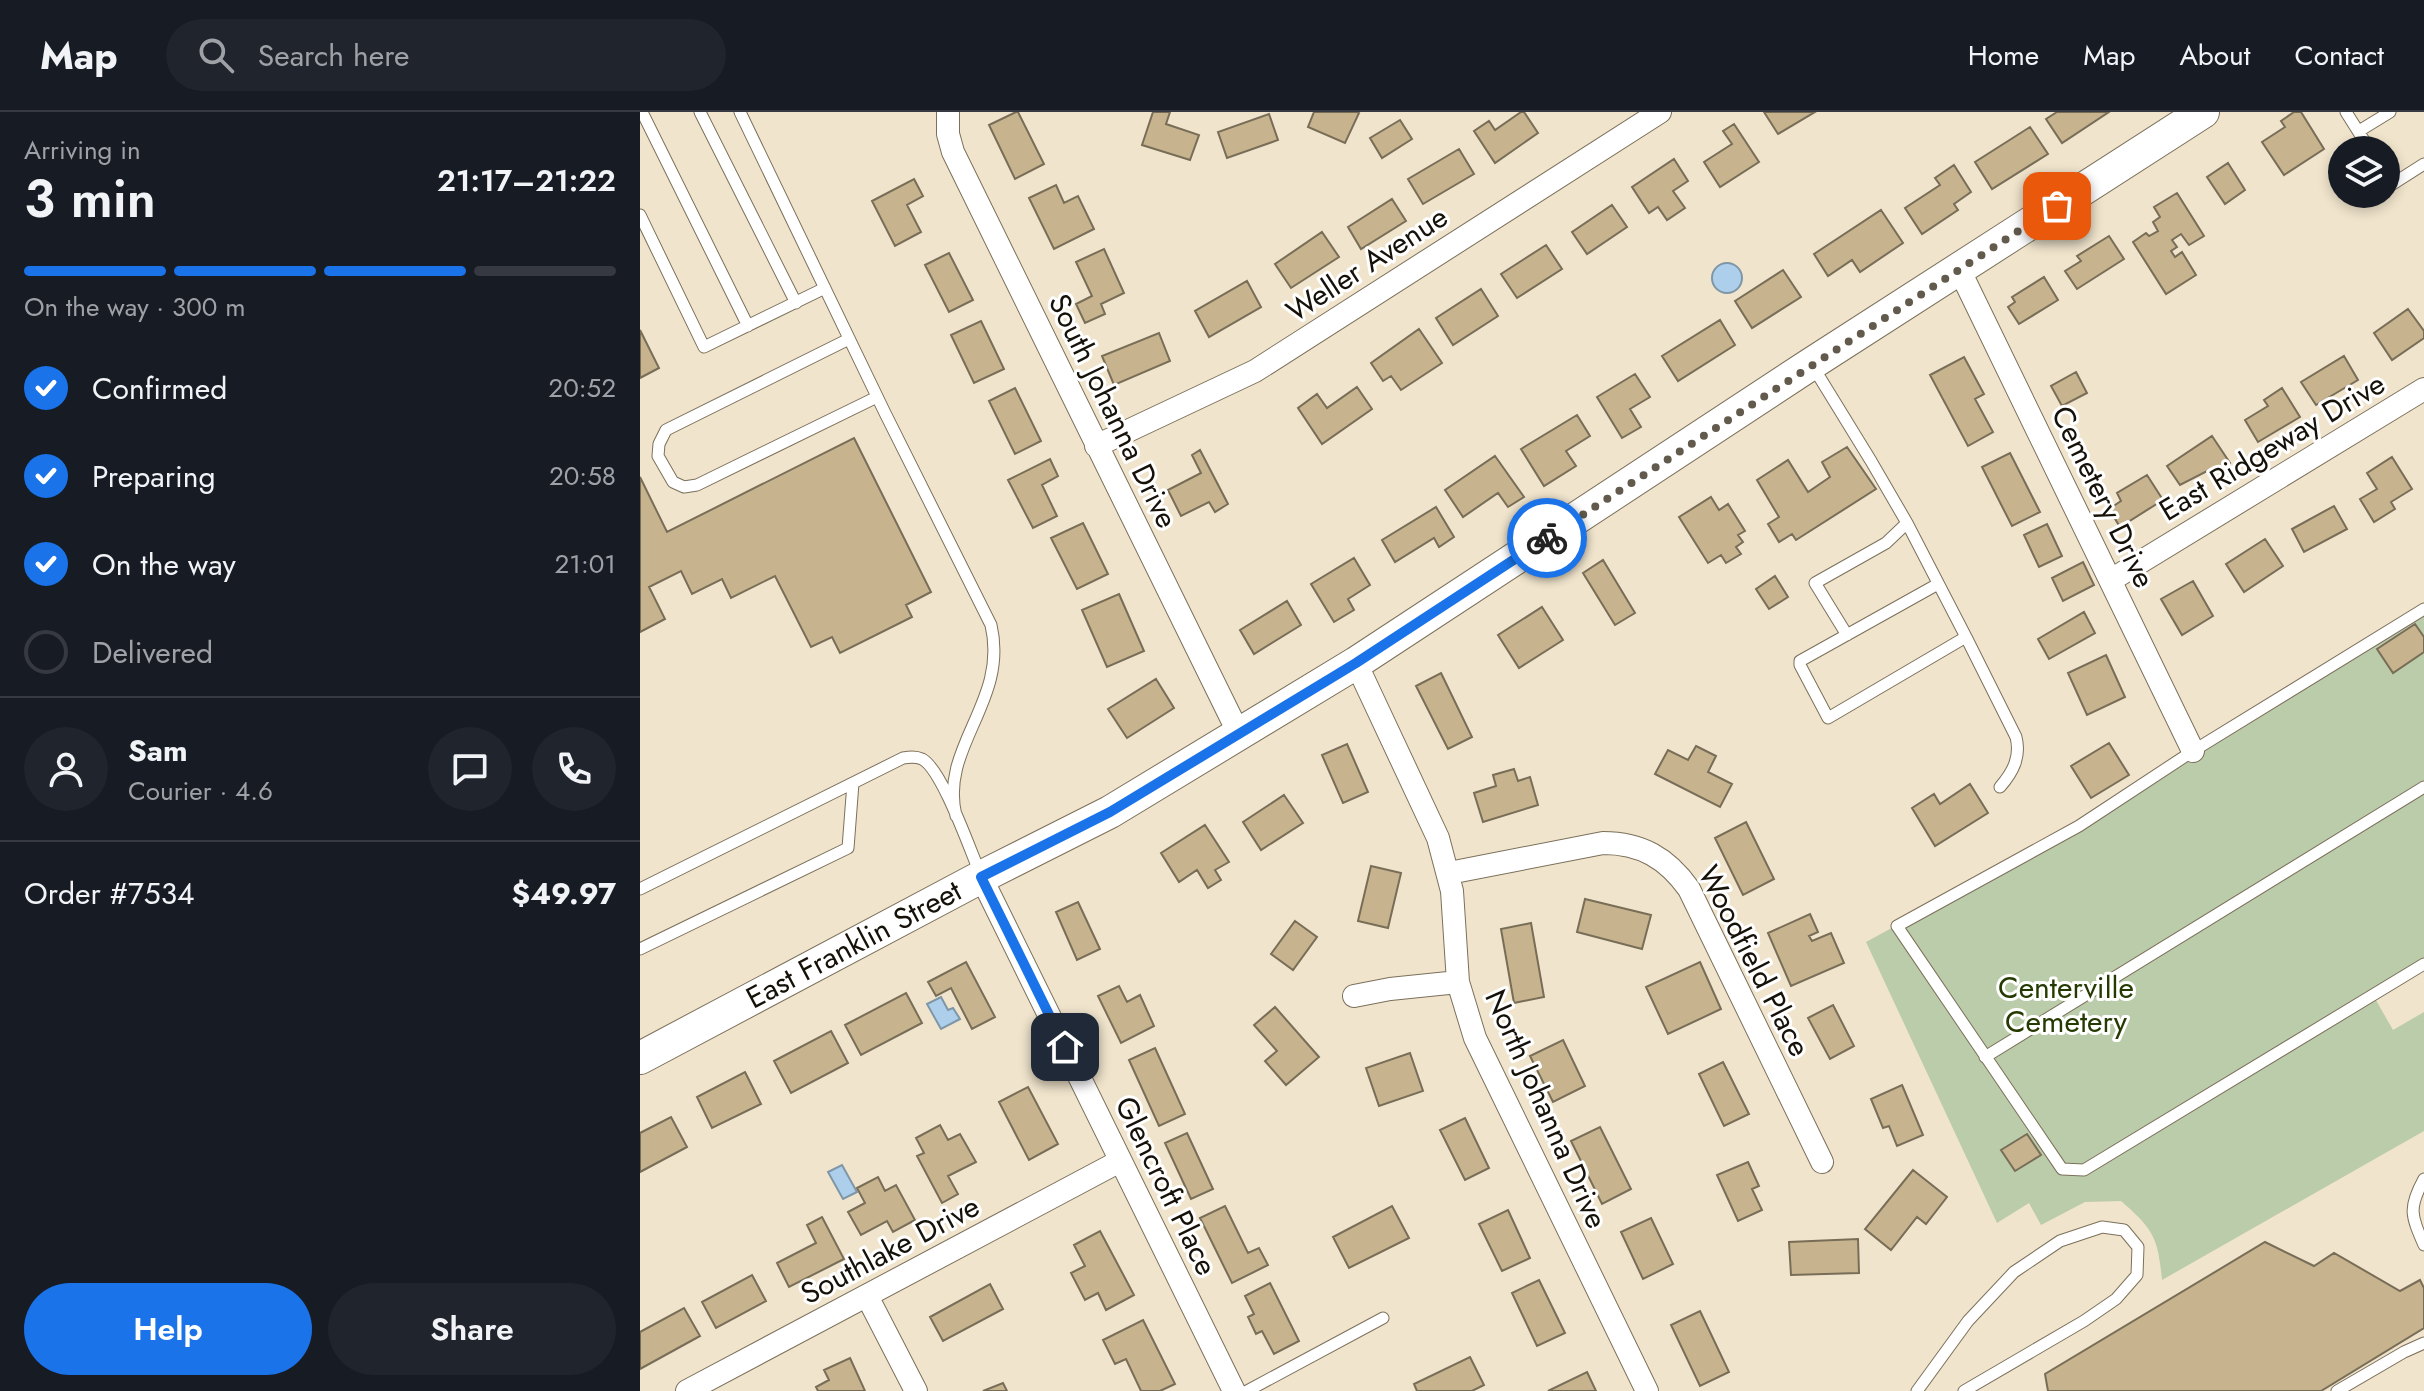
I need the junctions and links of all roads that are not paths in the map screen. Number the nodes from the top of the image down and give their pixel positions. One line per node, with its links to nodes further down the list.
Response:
1 (642, 112): 17 (lane)
2 (700, 112): 16 (lane)
3 (740, 112): 15 (lane)
4 (948, 112): 22 (street, South Johanna Drive)
5 (1660, 112): 22 (street, Weller Avenue)
6 (2203, 112): 14 (street, East Franklin Street)
7 (2346, 112): 9 (lane)
8 (2390, 112): 9 (lane)
9 (2359, 131): 10 (lane)
10 (2362, 136)
11 (2424, 164): 12 (lane)
12 (2400, 179)
13 (640, 215): 17 (lane)
14 (1959, 269): 19 (street, East Franklin Street); 24 (street, Cemetery Drive)
15 (825, 288): 16 (lane); 18 (lane)
16 (796, 303): 17 (lane)
17 (748, 326)
18 (849, 339): 21 (lane); 21 (lane)
19 (1811, 364): 23 (lane); 29 (street, East Franklin Street)
20 (2424, 389): 24 (street, East Ridgeway Drive)
21 (877, 397): 35 (lane)
22 (1096, 446): 30 (street, South Johanna Drive)
23 (1907, 523): 25 (lane); 27 (lane)
24 (2111, 580): 31 (street, Cemetery Drive)
25 (1938, 584): 27 (lane); 28 (lane)
26 (2424, 609): 31 (lane)
27 (1847, 635): 28 (lane)
28 (1966, 637): 33 (lane)
29 (1356, 663): 30 (street, East Franklin Street); 36 (street, North Johanna Drive)
30 (1238, 732): 37 (street, East Franklin Street)
31 (2193, 751): 43 (lane)
32 (853, 783): 35 (lane); 38 (lane); 39 (lane)
33 (2000, 787)
34 (2424, 787): 43 (lane)
35 (956, 816): 37 (lane)
36 (1449, 873): 41 (street, North Johanna Drive); 46 (street, Woodfield Place)
37 (981, 877): 44 (street, East Franklin Street); 45 (street, Glencroft Place)
38 (640, 889)
39 (640, 949)
40 (2424, 964): 43 (lane)
41 (1458, 982): 42 (street); 56 (street, North Johanna Drive)
42 (1354, 996)
43 (1985, 1057)
44 (640, 1058)
45 (1120, 1161): 49 (street, Southlake Drive); 54 (street, Glencroft Place)
46 (1822, 1162)
47 (2424, 1179): 48 (lane)
48 (2424, 1245)
49 (867, 1296): 52 (street, Southlake Drive); 53 (street)
50 (1383, 1318): 55 (lane)
51 (2424, 1343): 59 (lane)
52 (687, 1391)
53 (916, 1391)
54 (1234, 1391)
55 (1247, 1391)
56 (1647, 1391)
57 (1917, 1391): 58 (lane)
58 (1964, 1391)
59 (2337, 1391)

